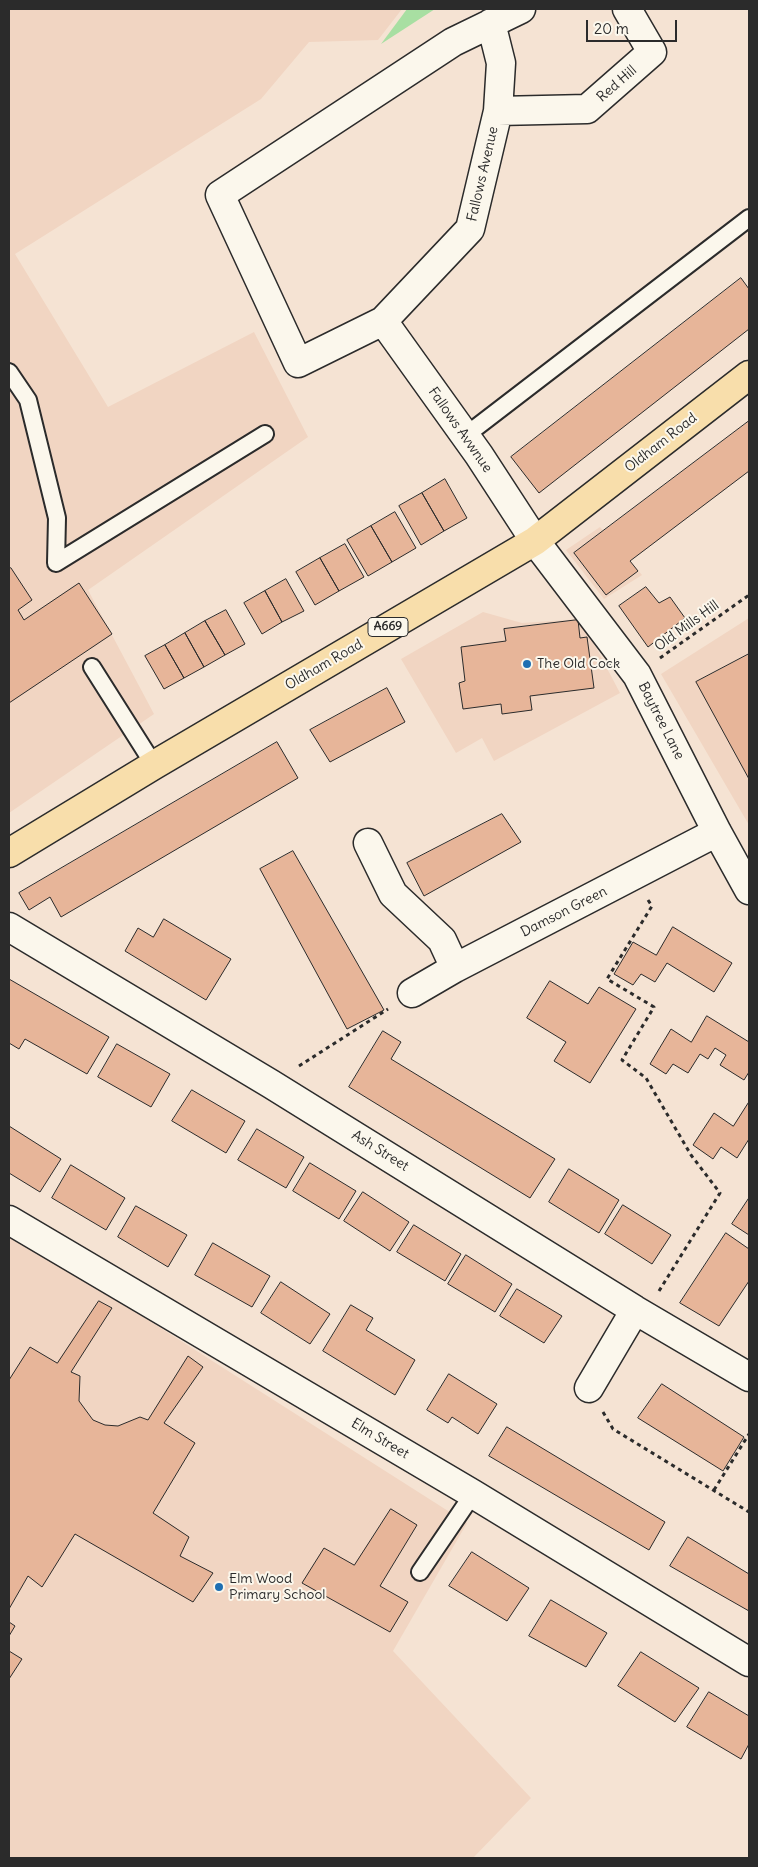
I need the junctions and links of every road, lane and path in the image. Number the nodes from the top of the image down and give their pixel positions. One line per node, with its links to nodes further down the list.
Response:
1 (521, 9): 3 (street)
2 (627, 9): 4 (street, Red Hill)
3 (491, 23): 4 (street, Fallows Avenue); 6 (street)
4 (498, 111): 6 (street, Fallows Avenue)
5 (749, 218): 10 (lane)
6 (382, 322): 10 (street, Fallows Avwnue)
7 (9, 372): 9 (lane)
8 (749, 375): 11 (main road, Oldham Road / A669)
9 (265, 434)
10 (465, 436): 11 (street, Fallows Avwnue)
11 (535, 541): 14 (street, Baytree Lane); 15 (main road, Oldham Road / A669)
12 (749, 594): 14 (path, Old Mills Hill)
13 (92, 667): 15 (lane)
14 (637, 675): 16 (street, Baytree Lane)
15 (154, 765): 18 (main road, Oldham Road / A669)
16 (717, 832): 19 (street, Damson Green); 20 (street, Baytree Lane)
17 (368, 843): 22 (street)
18 (9, 853)
19 (634, 875): 22 (street, Damson Green); 26 (path)
20 (749, 889)
21 (9, 927): 24 (street, Ash Street)
22 (455, 968): 23 (street, Damson Green)
23 (412, 993): 24 (path)
24 (271, 1084): 26 (street, Ash Street)
25 (9, 1220): 31 (street, Elm Street)
26 (640, 1313): 27 (street, Ash Street); 28 (street)
27 (749, 1377)
28 (589, 1388): 30 (path)
29 (749, 1434): 30 (path)
30 (714, 1490): 32 (path)
31 (473, 1494): 33 (lane); 34 (street, Elm Street)
32 (749, 1512)
33 (420, 1572)
34 (749, 1662)

